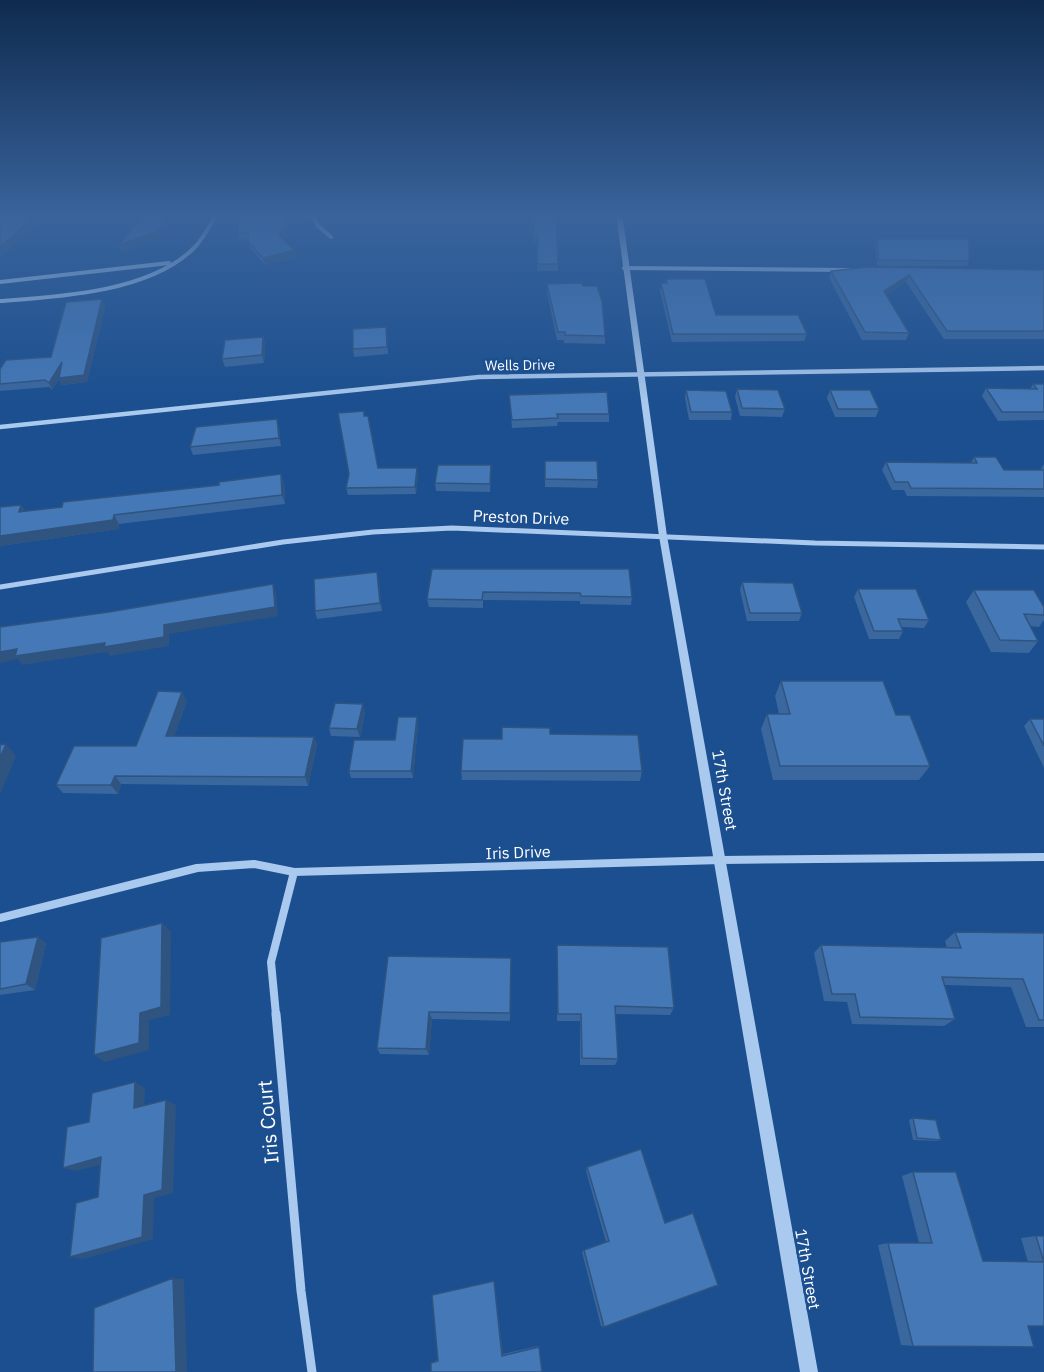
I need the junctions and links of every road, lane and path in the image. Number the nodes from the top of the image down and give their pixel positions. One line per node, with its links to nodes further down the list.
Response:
1 (46, 277): 4 (street)
2 (146, 277): 5 (street)
3 (625, 277): 7 (street, 17th Street)
4 (0, 282)
5 (0, 301)
6 (1044, 368): 7 (street, Wells Drive)
7 (641, 373): 8 (street, Wells Drive); 9 (street, 17th Street)
8 (0, 427)
9 (663, 537): 10 (street, Preston Drive); 11 (street, Preston Drive); 13 (street, 17th Street)
10 (1044, 548)
11 (0, 587)
12 (1044, 857): 13 (street, Iris Drive)
13 (721, 860): 14 (street, Iris Drive); 17 (street, 17th Street)
14 (294, 872): 15 (street, Iris Drive); 16 (street, Iris Court)
15 (0, 918)
16 (312, 1372)
17 (808, 1372)

